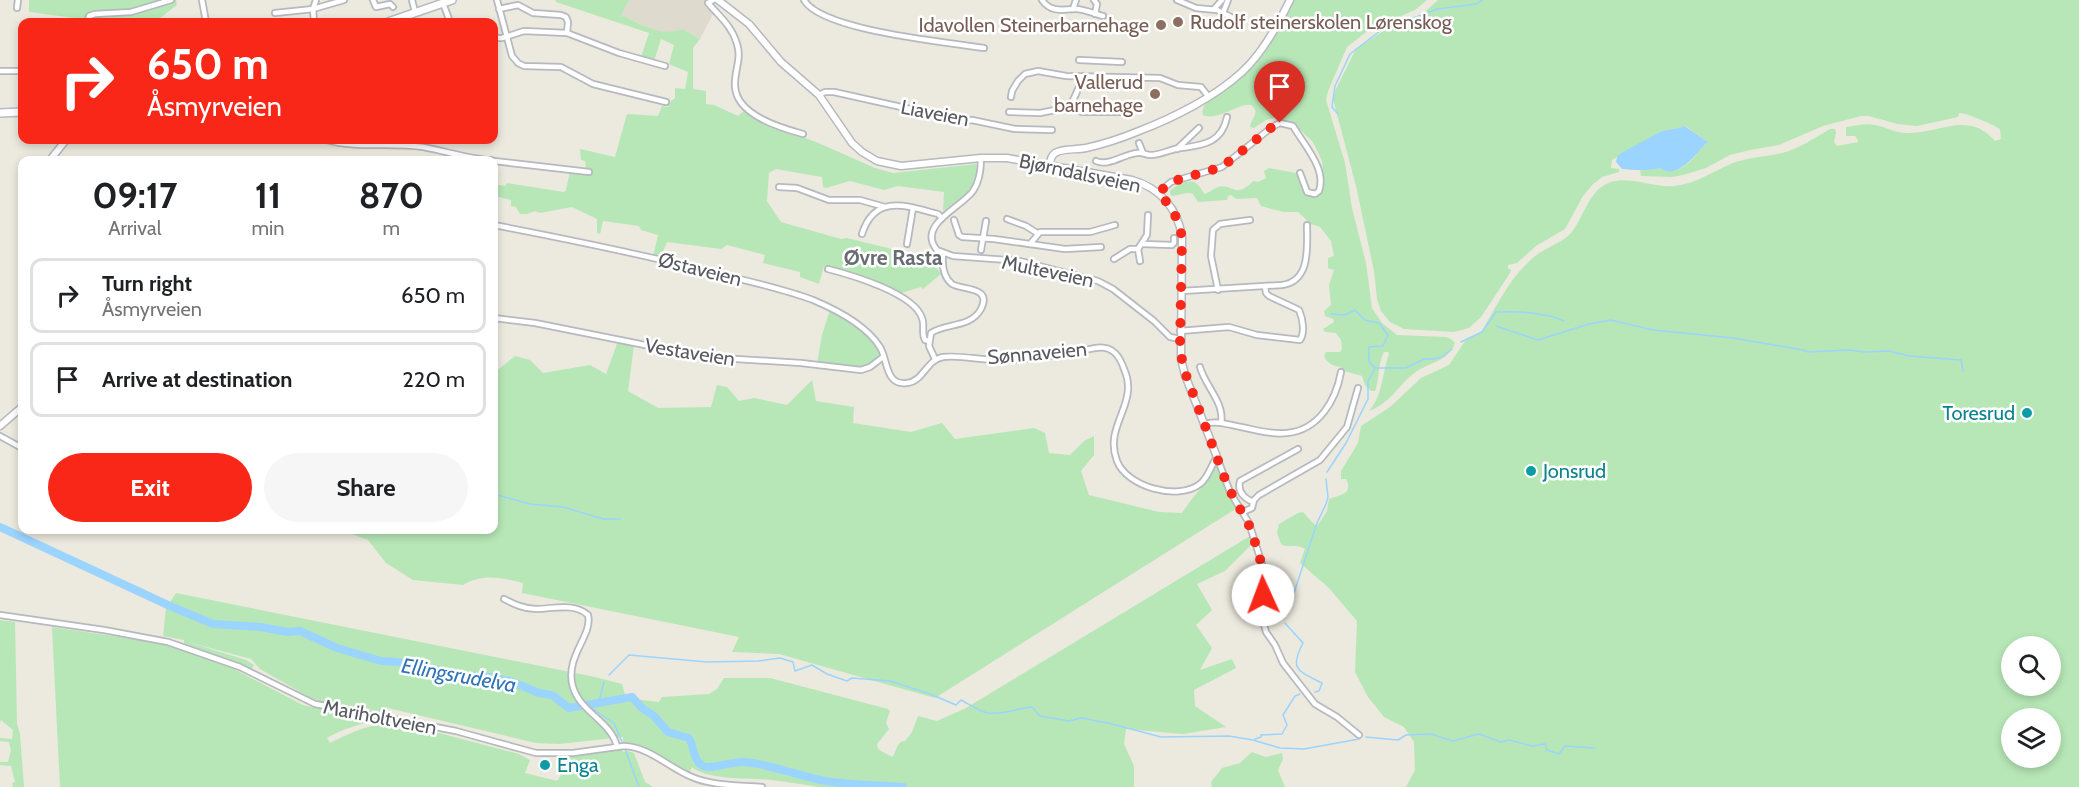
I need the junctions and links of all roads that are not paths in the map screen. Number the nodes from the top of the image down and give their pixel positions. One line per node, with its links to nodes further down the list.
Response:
1 (18, 0): 22 (street)
2 (171, 0): 32 (street)
3 (202, 0): 33 (street)
4 (316, 0): 23 (street)
5 (344, 0): 23 (street)
6 (373, 0): 21 (street)
7 (412, 0): 27 (street)
8 (452, 0): 20 (main road)
9 (497, 0): 24 (street)
10 (718, 0): 48 (street, Bjørndalsveien)
11 (804, 0): 41 (street)
12 (1042, 0): 25 (street)
13 (1076, 0): 25 (street)
14 (1094, 0): 30 (street)
15 (1177, 0): 26 (street)
16 (1222, 0): 26 (street)
17 (1228, 0): 29 (street)
18 (1290, 0): 49 (street)
19 (710, 1): 60 (street)
20 (443, 3): 27 (main road); 36 (street)
21 (393, 7)
22 (17, 8)
23 (313, 9): 28 (street); 34 (street)
24 (499, 9): 38 (street); 39 (street)
25 (1074, 9): 30 (street)
26 (1214, 9): 29 (street)
27 (415, 12): 35 (main road)
28 (275, 13)
29 (1222, 13): 37 (street)
30 (1095, 14): 31 (street)
31 (1103, 16)
32 (89, 18)
33 (205, 18)
34 (314, 18)
35 (399, 18)
36 (449, 18)
37 (1238, 20)
38 (567, 33): 39 (street); 44 (street)
39 (506, 37): 40 (street); 51 (street)
40 (498, 38)
41 (984, 48)
42 (1079, 60): 43 (street)
43 (1122, 62)
44 (665, 66)
45 (0, 71): 46 (street)
46 (18, 71)
47 (1084, 76): 49 (street); 50 (street); 52 (street)
48 (819, 94): 59 (street, Liaveien); 68 (street, Bjørndalsveien)
49 (1208, 96): 71 (street)
50 (1011, 98)
51 (666, 102)
52 (1070, 107): 54 (street); 55 (street)
53 (18, 112): 56 (main road)
54 (1009, 112)
55 (1122, 112)
56 (0, 113)
57 (1227, 117): 64 (street)
58 (1199, 128): 64 (street)
59 (1052, 130)
60 (803, 134)
61 (1139, 143): 65 (street)
62 (63, 144): 66 (street)
63 (349, 144): 67 (street)
64 (1177, 149): 65 (street)
65 (1143, 153): 69 (street)
66 (53, 156)
67 (463, 156)
68 (981, 158): 71 (street, Bjørndalsveien); 79 (street)
69 (1096, 161)
70 (498, 162): 72 (street)
71 (1050, 165): 75 (street, Bjørndalsveien)
72 (589, 172)
73 (1300, 173): 75 (street)
74 (779, 187): 76 (street)
75 (1158, 193): 102 (street, Bjørndalsveien)
76 (885, 207): 77 (street); 88 (street)
77 (913, 208): 79 (street); 91 (street)
78 (1148, 215): 94 (street)
79 (942, 218): 96 (street)
80 (1007, 219): 87 (street)
81 (954, 220): 90 (street)
82 (1250, 220): 101 (street)
83 (986, 221): 90 (street)
84 (1115, 225): 87 (street)
85 (1307, 225): 100 (street)
86 (498, 226): 107 (street, Østaveien)
87 (1037, 233): 92 (street)
88 (862, 234)
89 (1174, 238): 94 (street)
90 (984, 239): 92 (street); 95 (street)
91 (907, 244)
92 (1030, 244): 93 (street)
93 (1101, 247)
94 (1140, 247): 97 (street); 98 (street)
95 (981, 250)
96 (943, 253): 105 (street, Multeveien); 106 (street)
97 (1114, 259)
98 (1140, 261)
99 (828, 269): 106 (street)
100 (1265, 286): 101 (street); 104 (street)
101 (1218, 290): 102 (street)
102 (1182, 291): 104 (street, Bjørndalsveien)
103 (498, 318): 107 (street, Vestaveien)
104 (1180, 331): 105 (street, Bjørndalsveien)
105 (1180, 339): 114 (street, Bjørndalsveien)
106 (929, 341): 108 (street)
107 (884, 357): 108 (street)
108 (935, 359): 119 (street, Sønnaveien)
109 (1200, 367): 113 (street)
110 (1341, 372): 113 (street)
111 (1358, 388): 120 (street)
112 (18, 410): 115 (street)
113 (1221, 423): 114 (street)
114 (1205, 424): 119 (street, Bjørndalsveien)
115 (0, 426)
116 (0, 436): 117 (street)
117 (18, 445)
118 (1298, 449): 120 (street)
119 (1217, 457): 121 (street, Bjørndalsveien)
120 (1253, 502): 121 (street)
121 (1243, 512): 124 (street, Bjørndalsveien)
122 (504, 599): 125 (street)
123 (0, 615): 125 (street, Mariholtveien)
124 (1359, 735)
125 (617, 747): 126 (street, Mariholtveien)
126 (762, 787)

